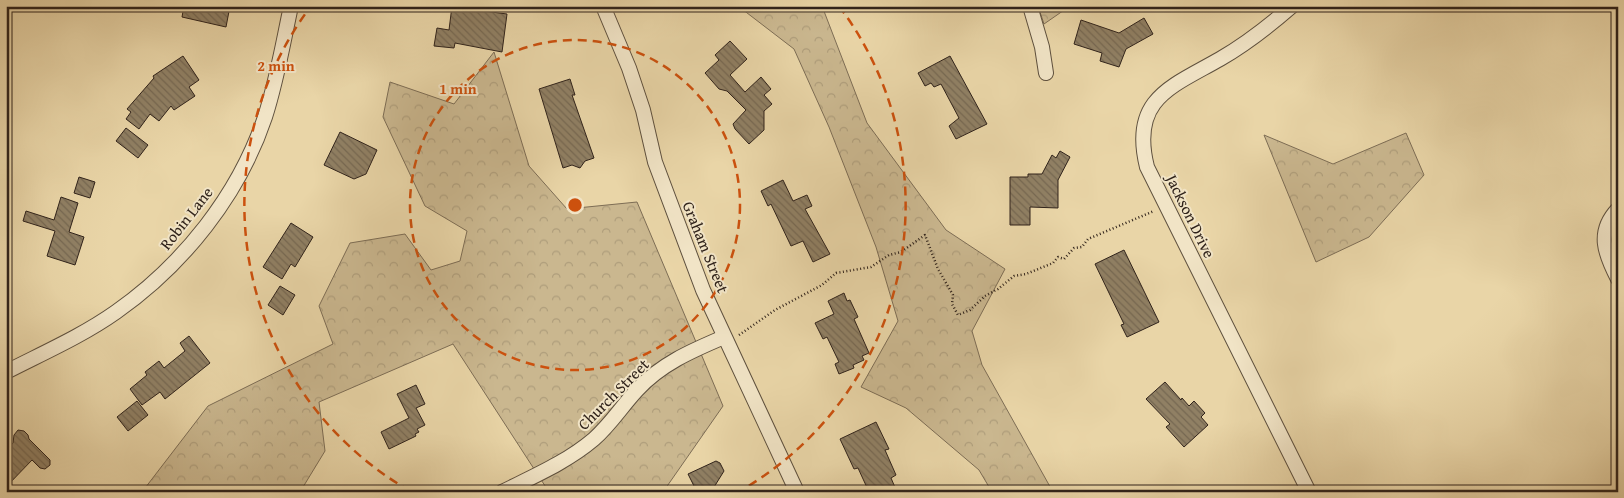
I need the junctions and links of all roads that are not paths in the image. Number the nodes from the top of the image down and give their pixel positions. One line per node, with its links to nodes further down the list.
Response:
1 (291, 6): 9 (street, Robin Lane)
2 (603, 6): 8 (street, Graham Street)
3 (1030, 6): 5 (street)
4 (1292, 6): 12 (street, Jackson Drive)
5 (1046, 73)
6 (1618, 209): 7 (street)
7 (1618, 279)
8 (724, 338): 10 (street, Church Street); 11 (street, Graham Street)
9 (6, 372)
10 (502, 492)
11 (797, 492)
12 (1309, 492)

